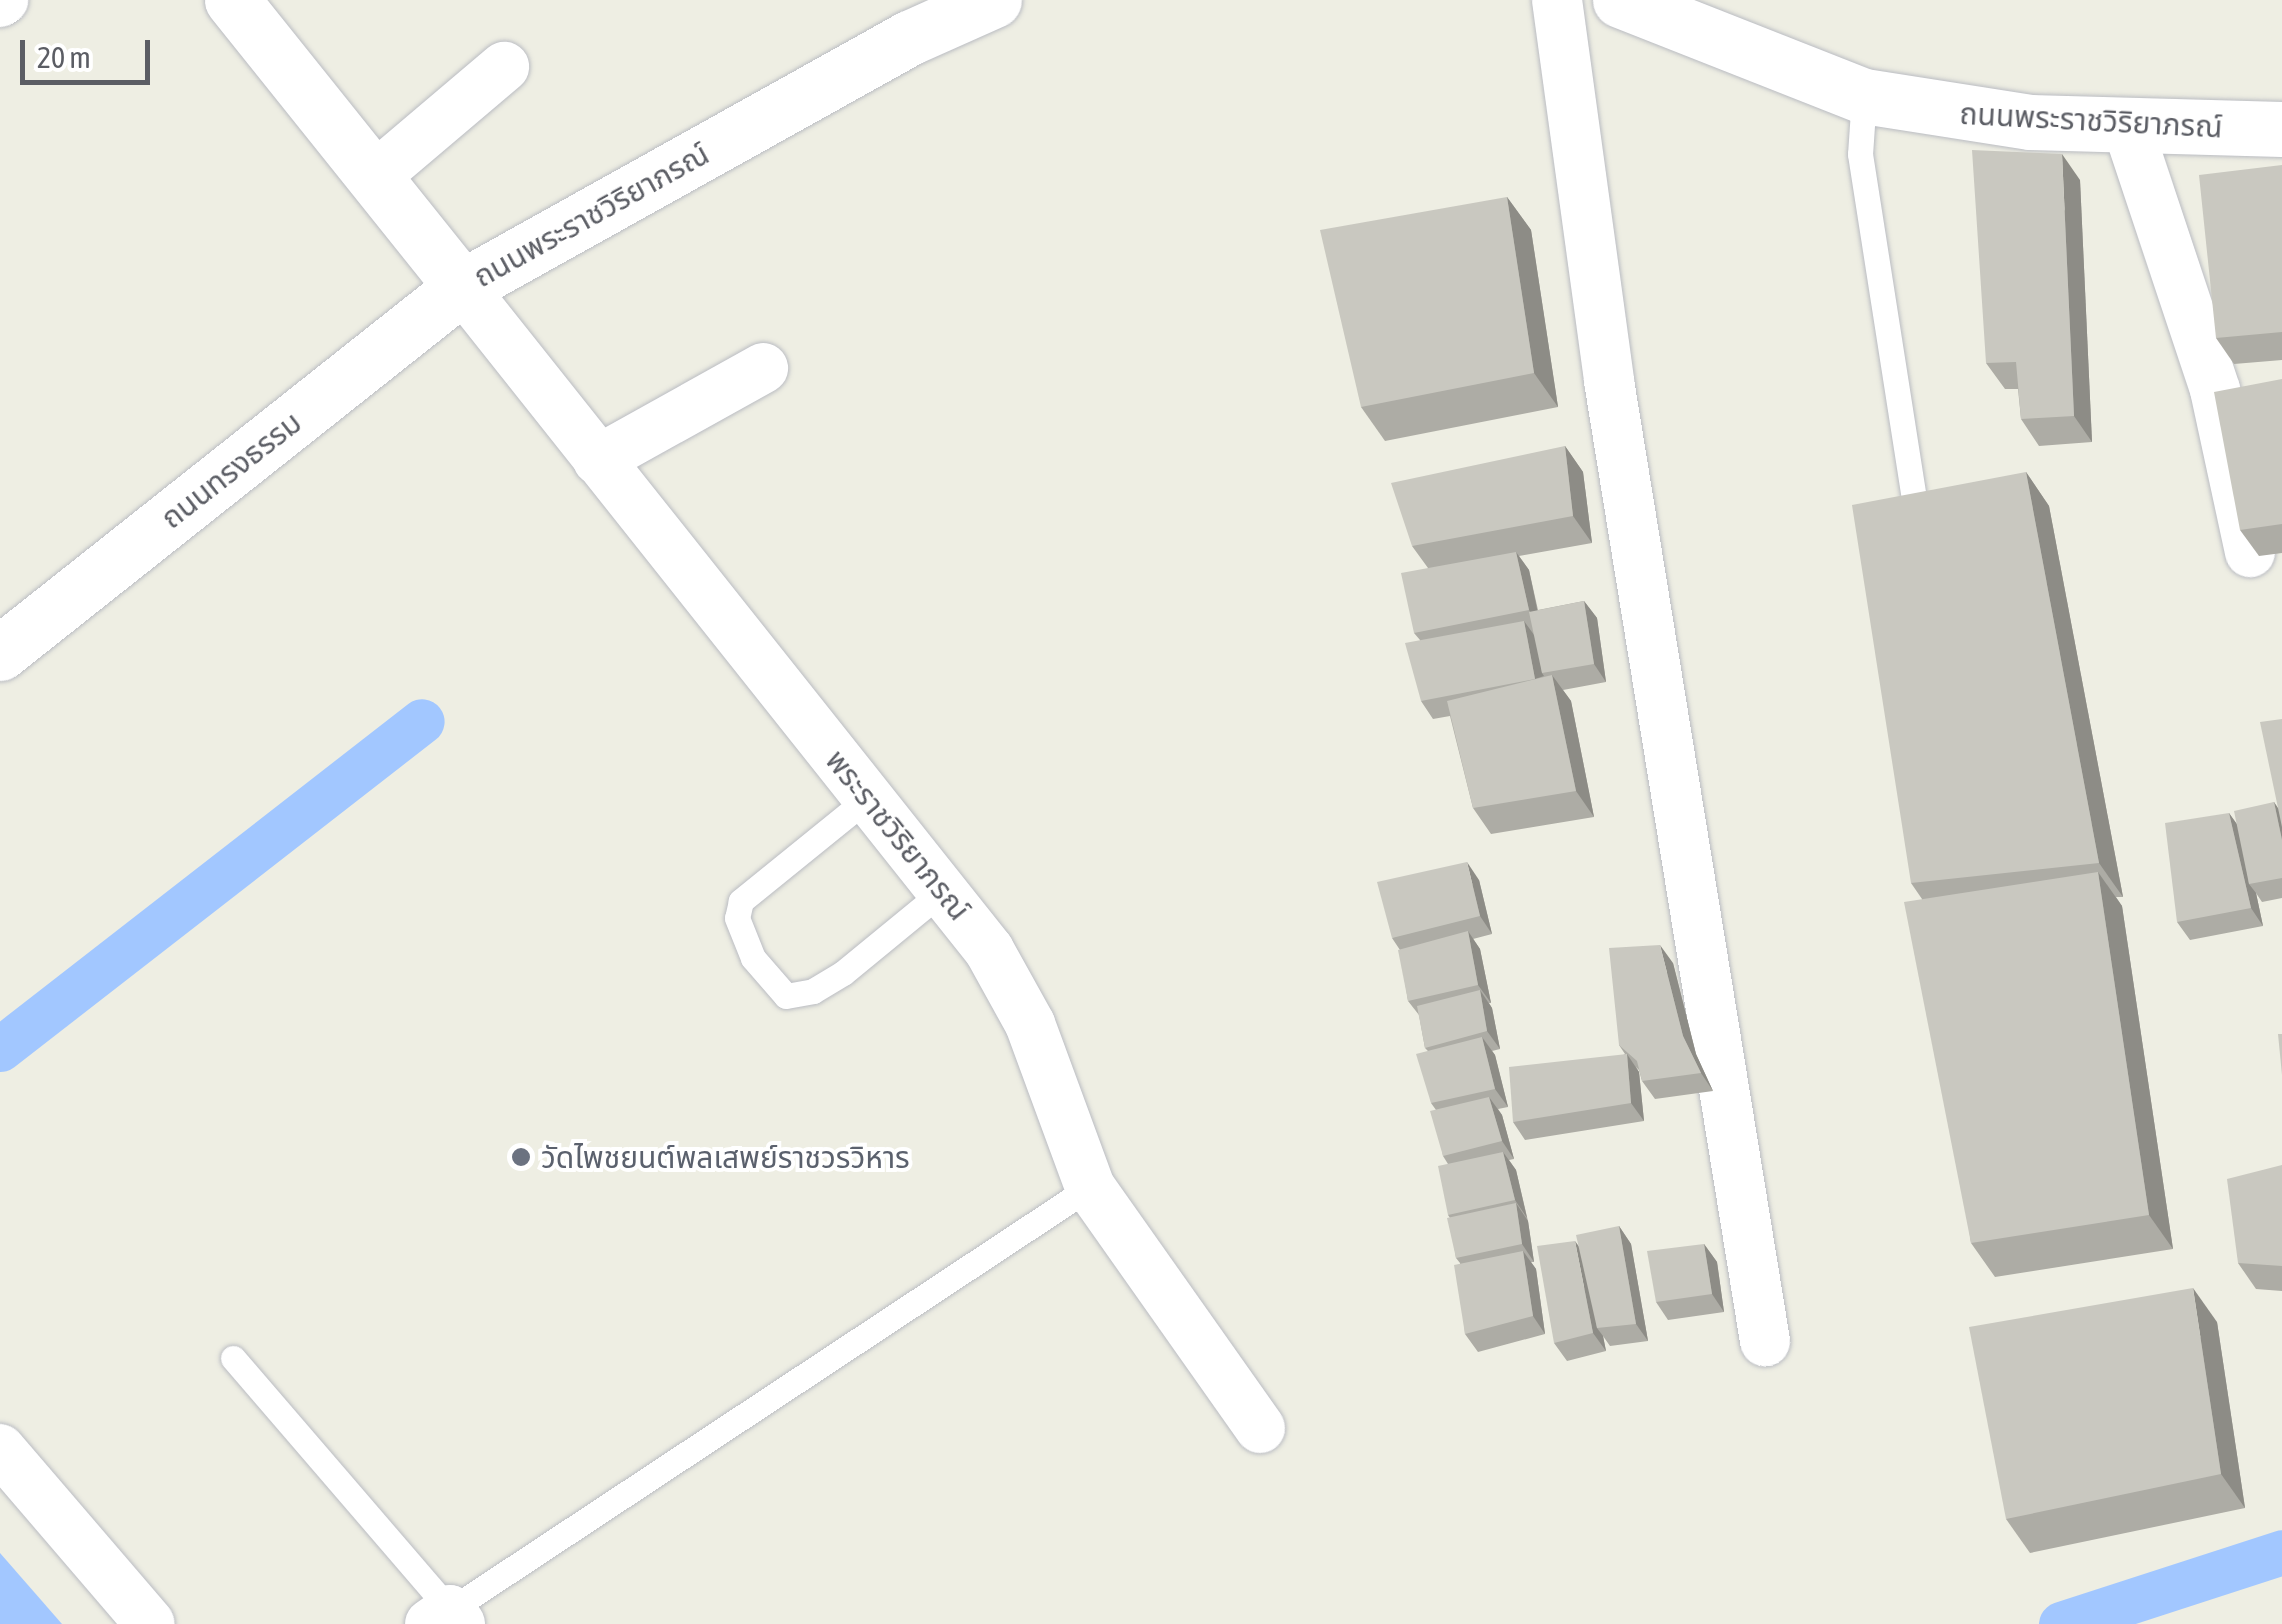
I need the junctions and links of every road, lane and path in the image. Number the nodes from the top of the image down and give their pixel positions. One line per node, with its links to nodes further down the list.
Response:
1 (232, 0): 9 (main road, ถนนพระราชวิริยาภรณ์)
2 (994, 0): 10 (main road, ถนนพระราชวิริยาภรณ์)
3 (1556, 0): 19 (street)
4 (1620, 0): 6 (main road, ถนนพระราชวิริยาภรณ์)
5 (504, 67): 9 (street)
6 (1864, 96): 7 (main road, ถนนพระราชวิริยาภรณ์); 13 (lane)
7 (2127, 125): 8 (main road, ถนนพระราชวิริยาภรณ์); 14 (street)
8 (2282, 129)
9 (374, 178): 10 (main road, ถนนพระราชวิริยาภรณ์)
10 (462, 288): 12 (street, พระราชวิริยาภรณ์); 15 (main road, ถนนทรงธรรม)
11 (763, 368): 12 (street)
12 (598, 460): 16 (street, พระราชวิริยาภรณ์)
13 (1922, 546)
14 (2250, 552)
15 (0, 653)
16 (868, 798): 17 (street, พระราชวิริยาภรณ์); 17 (lane)
17 (943, 891): 18 (street, พระราชวิริยาภรณ์)
18 (1090, 1187): 21 (street, พระราชวิริยาภรณ์); 23 (lane)
19 (1765, 1342)
20 (234, 1358): 23 (lane)
21 (1260, 1428)
22 (0, 1449): 24 (street)
23 (447, 1619)
24 (150, 1624)

